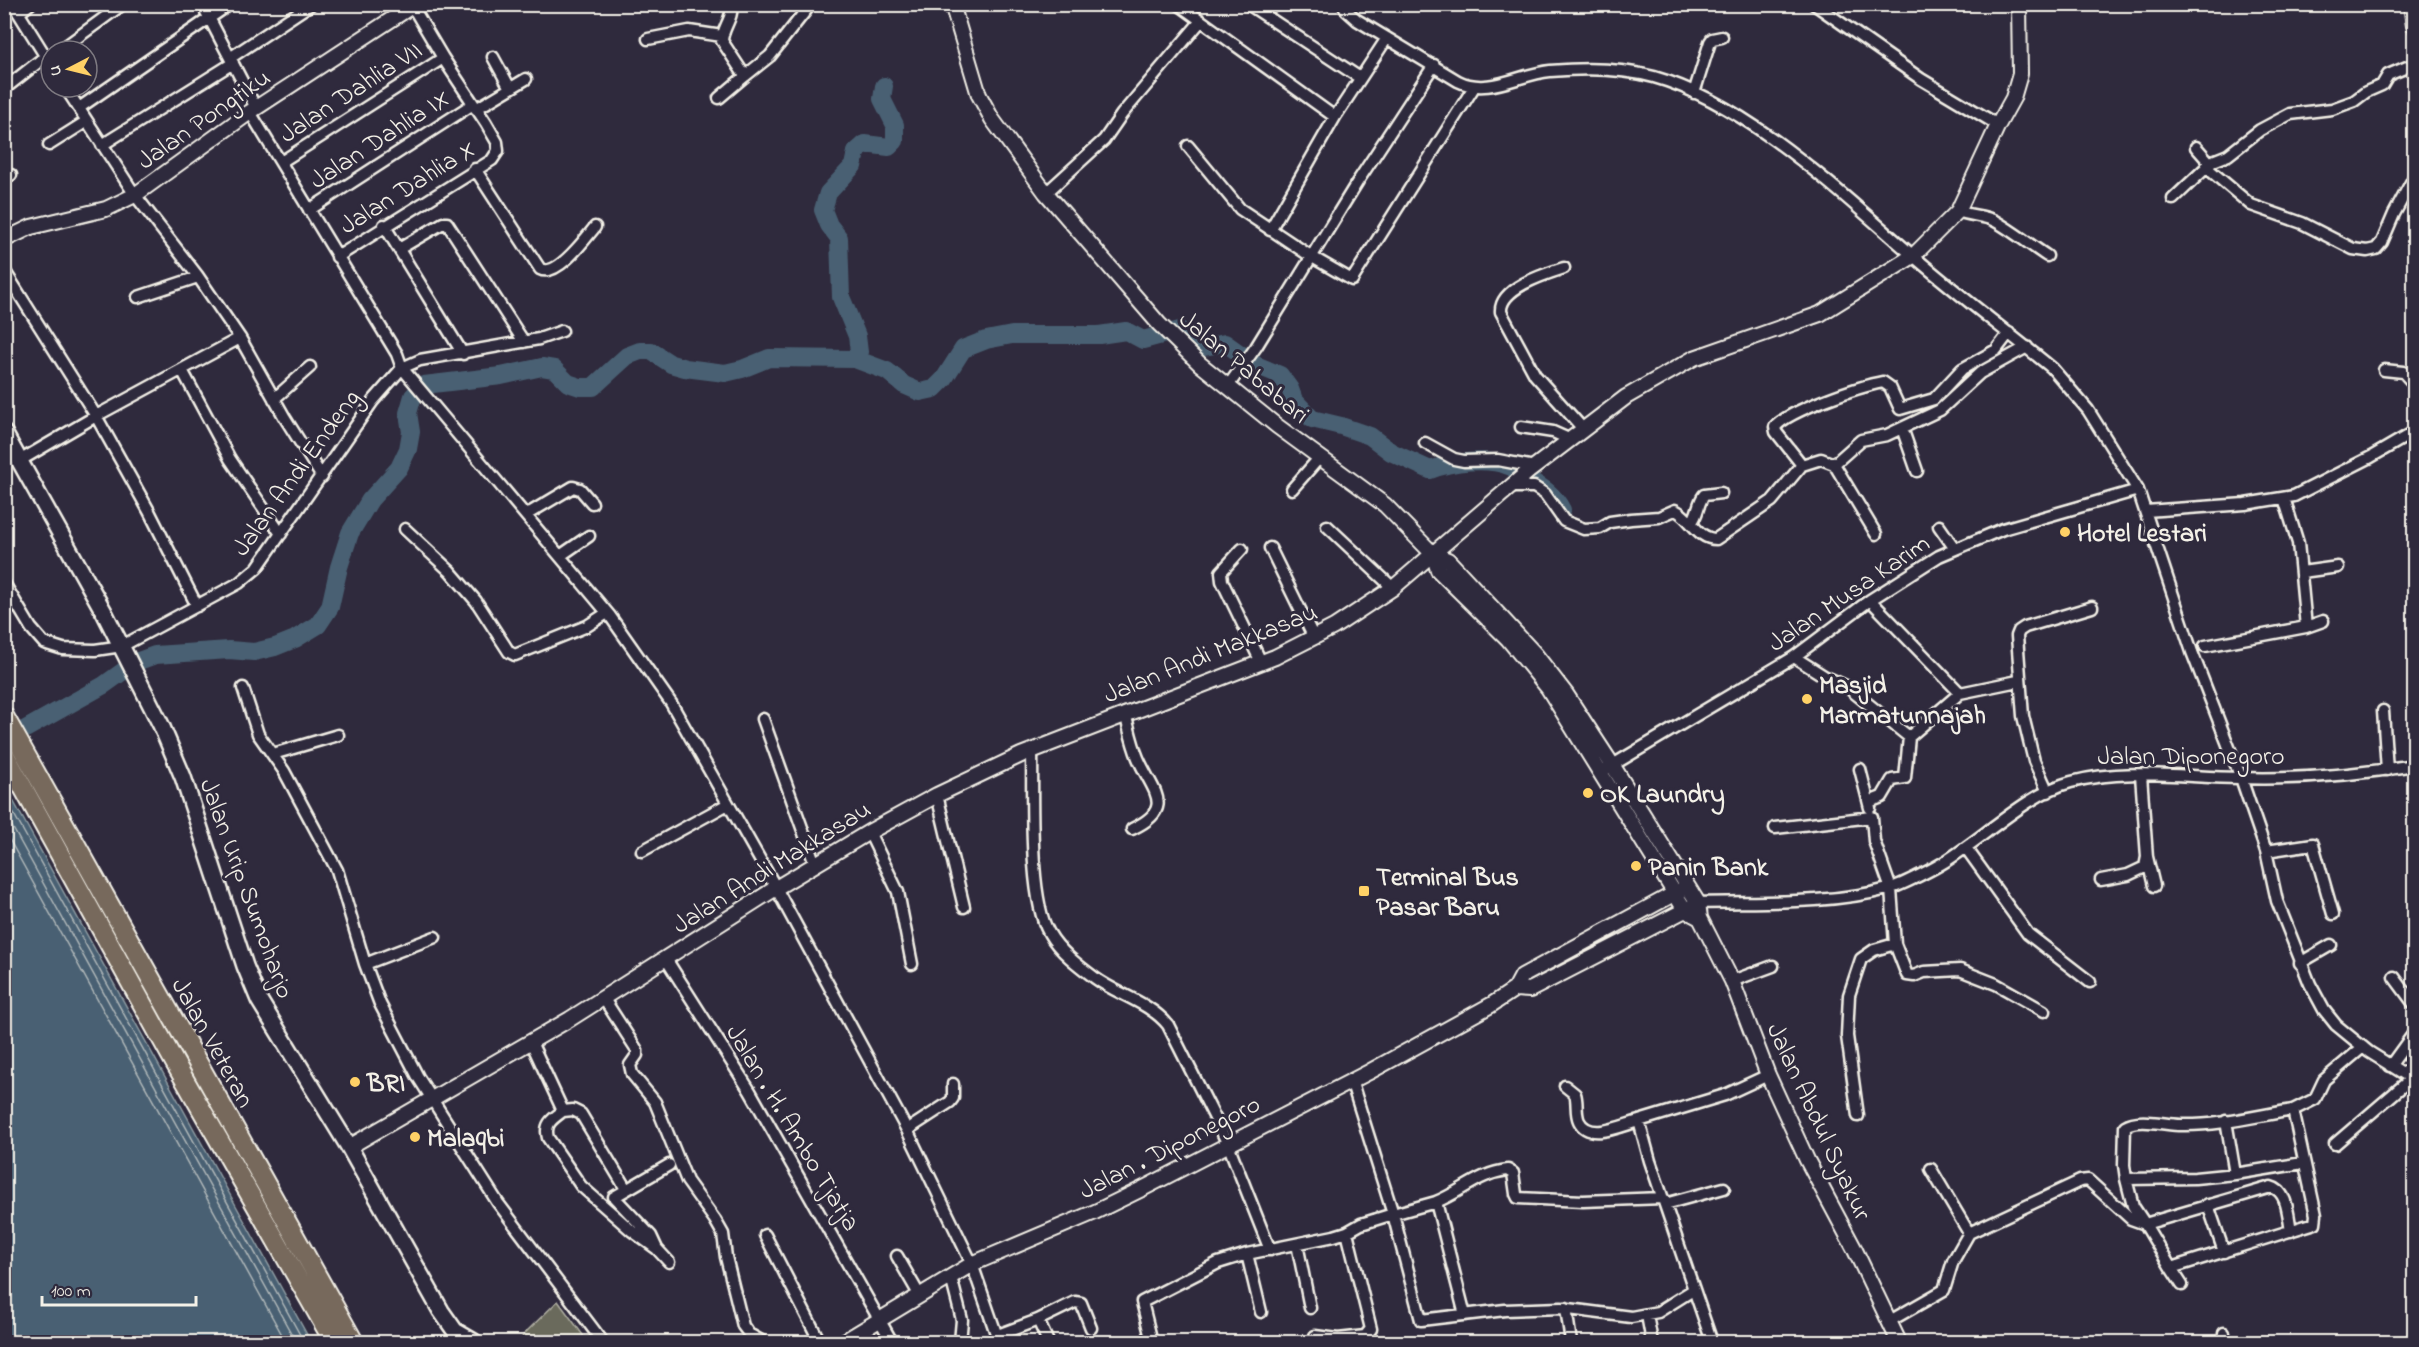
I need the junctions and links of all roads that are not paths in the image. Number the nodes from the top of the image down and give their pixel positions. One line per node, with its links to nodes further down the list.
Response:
1 (30, 4): 16 (street)
2 (123, 4): 23 (street)
3 (202, 4): 17 (street)
4 (230, 4): 17 (street)
5 (311, 4): 28 (street)
6 (731, 4): 20 (street)
7 (811, 4): 32 (street)
8 (952, 4): 55 (street, Jalan Pababari)
9 (1178, 4): 18 (street)
10 (1248, 4): 34 (street)
11 (1343, 4): 22 (street)
12 (1814, 4): 46 (street)
13 (2019, 4): 46 (street, Jalan Andi Makkasau)
14 (2412, 4): 19 (street)
15 (413, 5): 27 (street); 43 (street, Jalan Pongtiku)
16 (16, 9): 25 (street)
17 (208, 18): 28 (street); 42 (street)
18 (1200, 22): 44 (street); 55 (street)
19 (2415, 26)
20 (722, 36): 24 (street); 32 (street)
21 (1722, 37): 38 (street)
22 (1387, 38): 30 (street); 34 (street)
23 (75, 39)
24 (648, 39)
25 (39, 44)
26 (493, 57): 36 (street)
27 (443, 58): 41 (street); 51 (street, Jalan Dahlia VII)
28 (231, 60): 43 (street); 48 (street)
29 (2415, 64): 52 (street)
30 (1434, 65): 35 (street); 68 (street)
31 (39, 66): 37 (street)
32 (745, 76): 39 (street)
33 (526, 78): 36 (street, Jalan Dahlia IX)
34 (1360, 78): 44 (street)
35 (1474, 87): 38 (street); 68 (street)
36 (510, 88): 41 (street, Jalan Dahlia IX)
37 (4, 89)
38 (1694, 93): 66 (street)
39 (719, 98)
40 (73, 99): 42 (street)
41 (474, 106): 53 (street, Jalan Dahlia X); 58 (street, Jalan Dahlia IX)
42 (79, 108): 45 (street)
43 (253, 110): 51 (street); 56 (street, Jalan Pongtiku)
44 (1335, 117): 62 (street)
45 (87, 121): 47 (street); 48 (street)
46 (1998, 125): 59 (street, Jalan Andi Makkasau)
47 (49, 145)
48 (102, 145): 56 (street)
49 (1188, 146): 62 (street)
50 (2196, 147): 52 (street)
51 (281, 162): 58 (street)
52 (2208, 165): 54 (street); 57 (street)
53 (476, 170): 60 (street, Jalan Dahlia X); 61 (street)
54 (2415, 177)
55 (1046, 193): 83 (street, Jalan Pababari)
56 (135, 195): 63 (street, Jalan Pongtiku); 71 (street)
57 (2174, 199)
58 (309, 210): 65 (street)
59 (1958, 211): 66 (street, Jalan Andi Makkasau); 67 (street)
60 (384, 225): 64 (street); 65 (street, Jalan Dahlia X)
61 (595, 227)
62 (1270, 230): 68 (street)
63 (4, 240)
64 (399, 249): 76 (street); 77 (street)
65 (337, 256): 79 (street)
66 (1913, 256): 75 (street); 88 (street, Jalan Andi Makkasau)
67 (2046, 256)
68 (1312, 257): 83 (street)
69 (1564, 268): 88 (street)
70 (4, 270): 85 (street)
71 (198, 277): 72 (street); 74 (street)
72 (138, 297)
73 (562, 331): 76 (street)
74 (240, 338): 80 (street); 84 (street)
75 (2018, 340): 86 (street); 86 (street); 101 (street)
76 (524, 342): 77 (street)
77 (463, 354): 79 (street)
78 (310, 368): 84 (street)
79 (402, 368): 99 (street, Jalan Andi Endeng); 106 (street)
80 (182, 370): 85 (street); 111 (street)
81 (2384, 370): 82 (street)
82 (2415, 384)
83 (1228, 386): 93 (street, Jalan Pababari)
84 (274, 399): 99 (street)
85 (96, 416): 94 (street); 124 (street)
86 (1904, 419): 95 (street); 96 (street); 97 (street)
87 (1521, 427): 91 (street)
88 (1584, 430): 91 (street, Jalan Andi Makkasau)
89 (2415, 432): 103 (street)
90 (4, 433): 94 (main road, Jalan Urip Sumoharjo)
91 (1571, 440): 98 (street, Jalan Andi Makkasau)
92 (1425, 443): 98 (street)
93 (1320, 457): 100 (street); 117 (street, Jalan Pababari)
94 (21, 460): 130 (main road, Jalan Urip Sumoharjo)
95 (1834, 464): 96 (street); 112 (street)
96 (1803, 465): 107 (street)
97 (1917, 471)
98 (1524, 476): 107 (street); 117 (street, Jalan Andi Makkasau)
99 (322, 477): 111 (street, Jalan Andi Endeng)
100 (1292, 489)
101 (2138, 490): 105 (street); 116 (street, Jalan Musa Karim)
102 (1721, 493): 107 (street)
103 (2284, 498): 105 (street); 120 (street)
104 (592, 503): 106 (street)
105 (2146, 511): 152 (street)
106 (526, 515): 118 (street)
107 (1694, 520)
108 (1327, 526): 122 (street)
109 (1939, 526): 116 (street)
110 (405, 529): 126 (street)
111 (281, 534): 124 (street, Jalan Andi Endeng)
112 (1876, 534)
113 (589, 536): 118 (street)
114 (1270, 548): 129 (street)
115 (1242, 549): 133 (street)
116 (1955, 549): 123 (street, Jalan Musa Karim)
117 (1433, 554): 122 (street, Jalan Andi Makkasau); 148 (street, Jalan Abdul Syakur)
118 (560, 556): 126 (street)
119 (2338, 567): 120 (street)
120 (2301, 572): 128 (street)
121 (4, 583): 130 (street)
122 (1393, 588): 129 (street, Jalan Andi Makkasau)
123 (1870, 600): 132 (street, Jalan Musa Karim); 136 (street)
124 (197, 606): 130 (street, Jalan Andi Endeng)
125 (2092, 607): 134 (street)
126 (607, 613): 156 (street)
127 (2323, 621): 128 (street)
128 (2306, 627): 131 (street)
129 (1314, 638): 133 (street, Jalan Andi Makkasau)
130 (122, 646): 210 (main road, Jalan Urip Sumoharjo)
131 (2205, 646)
132 (1794, 657): 142 (street); 148 (street, Jalan Musa Karim)
133 (1261, 662): 138 (street, Jalan Andi Makkasau)
134 (2018, 681): 136 (street); 153 (street)
135 (243, 688): 145 (street)
136 (1960, 693): 142 (street)
137 (2384, 711): 150 (street)
138 (1125, 713): 143 (street, Jalan Andi Makkasau); 159 (street)
139 (4, 716): 147 (highway)
140 (763, 719): 165 (street)
141 (338, 735): 145 (street)
142 (1909, 737): 155 (street)
143 (1032, 751): 154 (street, Jalan Andi Makkasau); 208 (street)
144 (4, 753): 147 (highway)
145 (273, 754): 182 (street)
146 (2415, 765): 150 (street, Jalan Diponegoro)
147 (22, 768): 255 (highway, Jalan Veteran); 256 (highway, Jalan Veteran)
148 (1607, 769): 167 (street, Jalan Abdul Syakur); 171 (street, Jalan Abdul Syakur)
149 (1860, 769): 155 (street)
150 (2387, 770): 152 (street, Jalan Diponegoro)
151 (2141, 775): 152 (street, Jalan Diponegoro); 153 (street, Jalan Diponegoro); 164 (street)
152 (2241, 778): 163 (street)
153 (2048, 792): 161 (street, Jalan Diponegoro)
154 (937, 795): 160 (street, Jalan Andi Makkasau); 173 (street)
155 (1869, 802): 157 (street)
156 (728, 804): 162 (street); 169 (street)
157 (1872, 817): 158 (street); 170 (street)
158 (1775, 828)
159 (1132, 829)
160 (869, 832): 165 (street, Jalan Andi Makkasau); 183 (street)
161 (1966, 848): 170 (street, Jalan Diponegoro); 187 (street)
162 (642, 851)
163 (2266, 851): 175 (street); 181 (street)
164 (2147, 857): 166 (street); 168 (street)
165 (815, 864): 169 (street, Jalan Andi Makkasau)
166 (2101, 880)
167 (1689, 886): 171 (street); 172 (street, Jalan Abdul Syakur)
168 (2154, 886)
169 (776, 888): 180 (street, Jalan Andi Makkasau); 207 (street)
170 (1891, 889): 172 (street, Jalan Diponegoro); 178 (street)
171 (1674, 893): 174 (street, Jalan Abdul Syakur); 188 (street)
172 (1698, 903): 174 (street, Jalan Diponegoro); 176 (street, Jalan Abdul Syakur)
173 (964, 907)
174 (1684, 910): 176 (street); 188 (street, Jalan Diponegoro)
175 (2334, 914)
176 (1700, 918): 186 (street, Jalan Abdul Syakur)
177 (435, 937): 182 (street)
178 (1895, 944): 191 (street); 204 (street)
179 (2331, 945): 181 (street)
180 (666, 959): 189 (street, Jalan Andi Makkasau); 247 (street, Jalan . H. Ambo Tjatja)
181 (2300, 963): 194 (street)
182 (365, 964): 201 (street)
183 (912, 964)
184 (1773, 966): 186 (street)
185 (2394, 977): 190 (street)
186 (1732, 981): 196 (street, Jalan Abdul Syakur)
187 (2090, 982)
188 (1515, 989): 198 (street, Jalan . Diponegoro)
189 (604, 999): 193 (street, Jalan Andi Makkasau); 259 (street)
190 (2415, 1004)
191 (2044, 1011)
192 (2415, 1033): 195 (street)
193 (531, 1042): 201 (street, Jalan Andi Makkasau); 203 (street)
194 (2366, 1050): 195 (street); 202 (street)
195 (2390, 1066): 197 (street)
196 (1768, 1075): 205 (street); 249 (street, Jalan Abdul Syakur)
197 (2413, 1079): 209 (street)
198 (1351, 1080): 208 (street, Jalan . Diponegoro); 223 (street)
199 (953, 1084): 207 (street)
200 (1565, 1086): 205 (street)
201 (432, 1099): 210 (street, Jalan Andi Makkasau); 258 (street)
202 (2293, 1110): 206 (street); 211 (street)
203 (563, 1111): 217 (street); 222 (street)
204 (1858, 1116)
205 (1639, 1121): 219 (street)
206 (2226, 1121): 214 (street); 215 (street)
207 (907, 1130): 236 (street)
208 (1228, 1144): 230 (street); 236 (street, Jalan . Diponegoro)
209 (2335, 1144)
210 (349, 1147): 252 (main road, Jalan Urip Sumoharjo)
211 (2303, 1163): 214 (street); 225 (street)
212 (669, 1165): 217 (street)
213 (1931, 1169): 227 (street)
214 (2235, 1174): 215 (street)
215 (2126, 1179): 224 (street)
216 (1724, 1188): 219 (street)
217 (626, 1189): 218 (street)
218 (614, 1197): 222 (street); 231 (street)
219 (1664, 1201): 220 (street); 240 (street)
220 (1436, 1202): 223 (street); 245 (street)
221 (2208, 1205): 224 (street); 225 (street); 232 (street)
222 (605, 1206): 231 (street)
223 (1393, 1214): 226 (street); 245 (street)
224 (2145, 1224): 227 (street); 237 (street)
225 (2291, 1231): 232 (street)
226 (1347, 1232): 229 (street); 254 (street)
227 (1969, 1233): 249 (street)
228 (765, 1235): 260 (street)
229 (1297, 1244): 230 (street); 242 (street)
230 (1269, 1246): 233 (street)
231 (657, 1249): 235 (street)
232 (2224, 1252): 237 (street)
233 (1247, 1254): 244 (street); 265 (street)
234 (897, 1256): 241 (street)
235 (669, 1262)
236 (972, 1264): 238 (street, Jalan . Diponegoro); 253 (street)
237 (2171, 1268): 239 (street)
238 (951, 1276): 241 (street, Jalan . Diponegoro); 263 (street)
239 (2182, 1285)
240 (1693, 1290): 246 (street); 268 (street)
241 (920, 1296): 247 (street, Jalan . Diponegoro)
242 (1310, 1308)
243 (1566, 1308): 245 (street); 246 (street); 266 (street)
244 (1261, 1312)
245 (1465, 1315)
246 (1647, 1315): 267 (street)
247 (880, 1319): 261 (street, Jalan . Diponegoro); 262 (street, Jalan . H. Ambo Tjatja)
248 (1038, 1320): 250 (street); 253 (street); 264 (street)
249 (1888, 1322): 269 (street, Jalan Abdul Syakur)
250 (1091, 1328)
251 (1315, 1336): 254 (street)
252 (457, 1337): 257 (main road, Jalan Urip Sumoharjo)
253 (998, 1339)
254 (1338, 1341)
255 (334, 1342)
256 (354, 1342)
257 (474, 1342)
258 (603, 1342)
259 (763, 1342)
260 (819, 1342)
261 (843, 1342)
262 (892, 1342)
263 (960, 1342)
264 (1048, 1342)
265 (1152, 1342)
266 (1571, 1342)
267 (1652, 1342)
268 (1712, 1342)
269 (1899, 1342)

